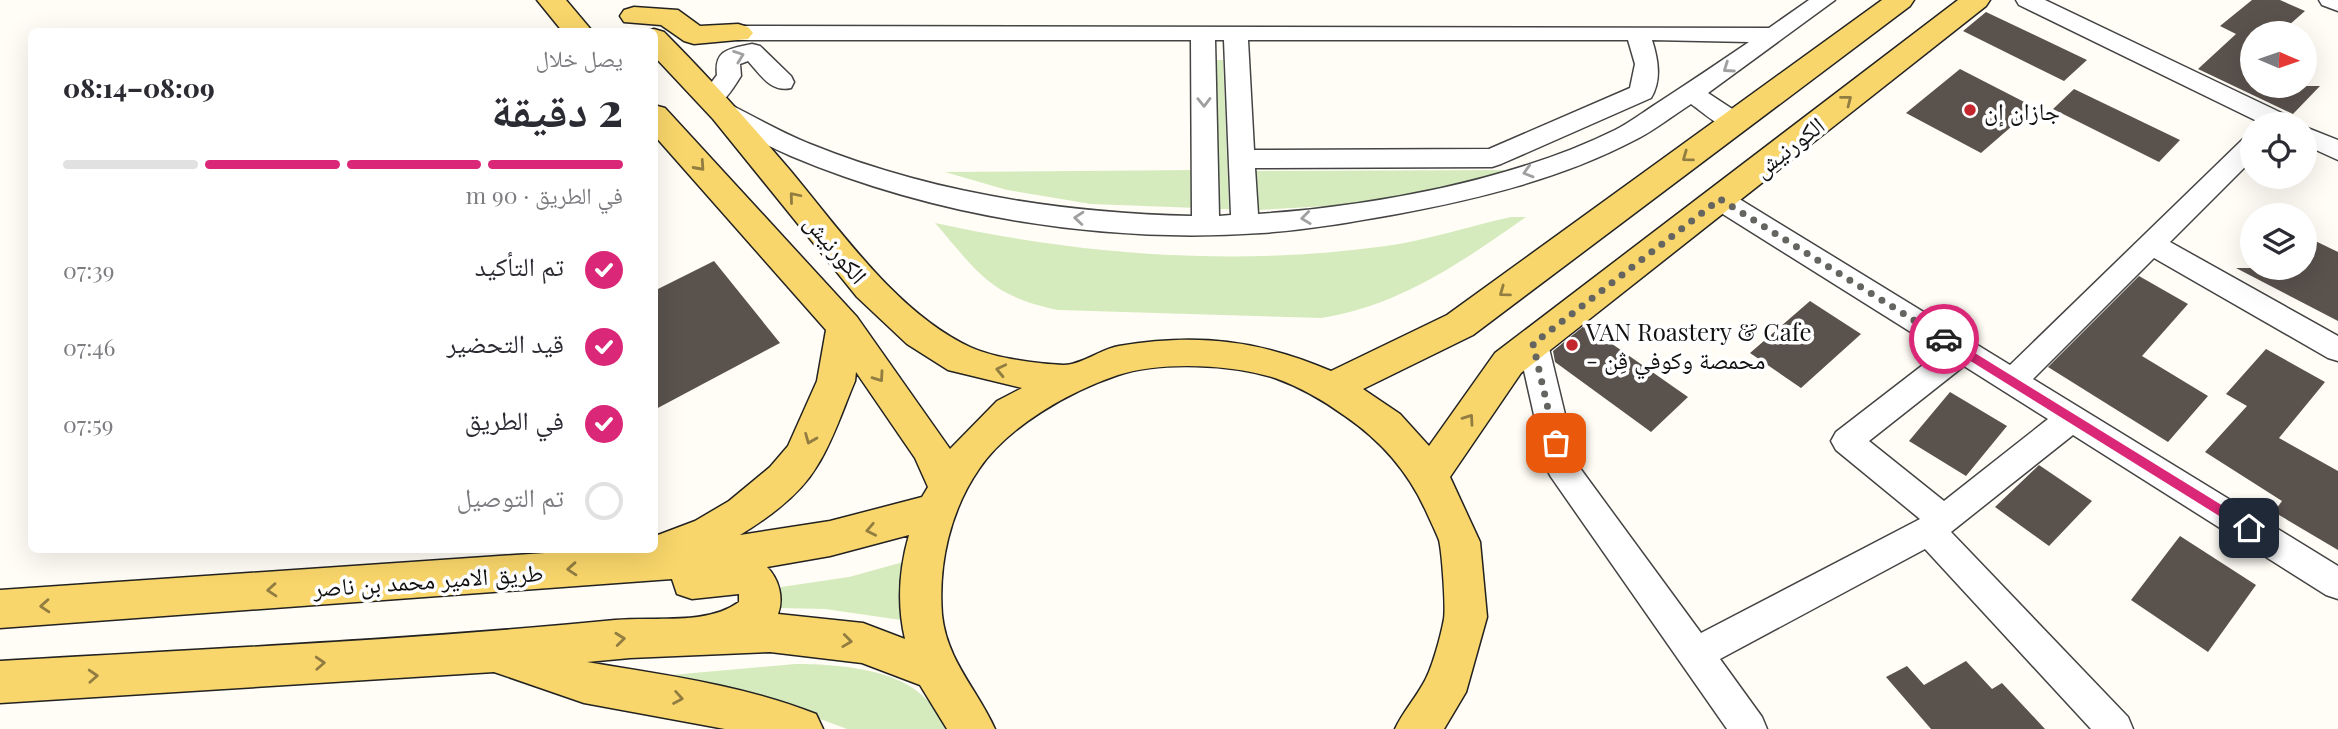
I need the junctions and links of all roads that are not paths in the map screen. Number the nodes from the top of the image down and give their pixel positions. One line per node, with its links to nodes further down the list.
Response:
1 (551, 0): 10 (main road)
2 (1824, 0): 8 (street)
3 (1900, 0): 22 (main road, الكورنيش)
4 (1976, 0): 27 (main road, الكورنيش, one-way to 4)
5 (2027, 0): 20 (street)
6 (2330, 0): 7 (street)
7 (2338, 4)
8 (1793, 8): 15 (street)
9 (639, 21): 11 (main road)
10 (576, 28)
11 (738, 33): 12 (street)
12 (1203, 33): 13 (street); 29 (street, one-way to 29)
13 (1236, 33): 14 (street); 26 (street)
14 (1638, 33): 15 (street); 26 (street)
15 (1774, 35): 18 (street, one-way to 18)
16 (658, 41): 19 (main road, الكورنيش)
17 (782, 82): 19 (street, one-way to 17)
18 (1692, 93): 22 (street); 28 (street, one-way to 28)
19 (718, 105): 29 (street, one-way to 19); 35 (main road, الكورنيش, one-way to 19)
20 (2256, 112)
21 (658, 120): 31 (main road, الكورنيش, one-way to 31)
22 (1734, 122): 37 (main road, الكورنيش, one-way to 37)
23 (2317, 141): 24 (street)
24 (2338, 151)
25 (2240, 157): 30 (street)
26 (1242, 159): 28 (street)
27 (1720, 199): 32 (main road, الكورنيش); 33 (street)
28 (1245, 224): 29 (street)
29 (1206, 225)
30 (2151, 244): 34 (street); 36 (street)
31 (844, 327): 40 (main road, الكورنيش, one-way to 40); 42 (main road, one-way to 42)
32 (1533, 344): 39 (main road, الكورنيش, one-way to 32); 47 (street)
33 (1963, 350): 36 (street); 41 (street)
34 (2338, 350)
35 (1069, 380): 37 (main road); 40 (main road)
36 (2012, 381): 38 (street)
37 (1332, 387): 39 (main road)
38 (2072, 418): 41 (street); 43 (street)
39 (1430, 475): 52 (main road)
40 (942, 499): 42 (main road, طريق الامير محمد بن ناصر, one-way to 42); 48 (main road)
41 (1936, 525): 47 (street); 54 (street)
42 (632, 564): 44 (main road, طريق الامير محمد بن ناصر, one-way to 44); 45 (main road)
43 (2338, 583)
44 (0, 609)
45 (709, 635): 46 (main road, one-way to 45); 48 (main road, one-way to 48)
46 (493, 652): 49 (main road, one-way to 46); 50 (main road, one-way to 50)
47 (1695, 654): 53 (street)
48 (935, 671): 51 (main road)
49 (0, 682)
50 (800, 729)
51 (972, 729)
52 (1418, 729)
53 (1749, 729)
54 (2115, 729)

